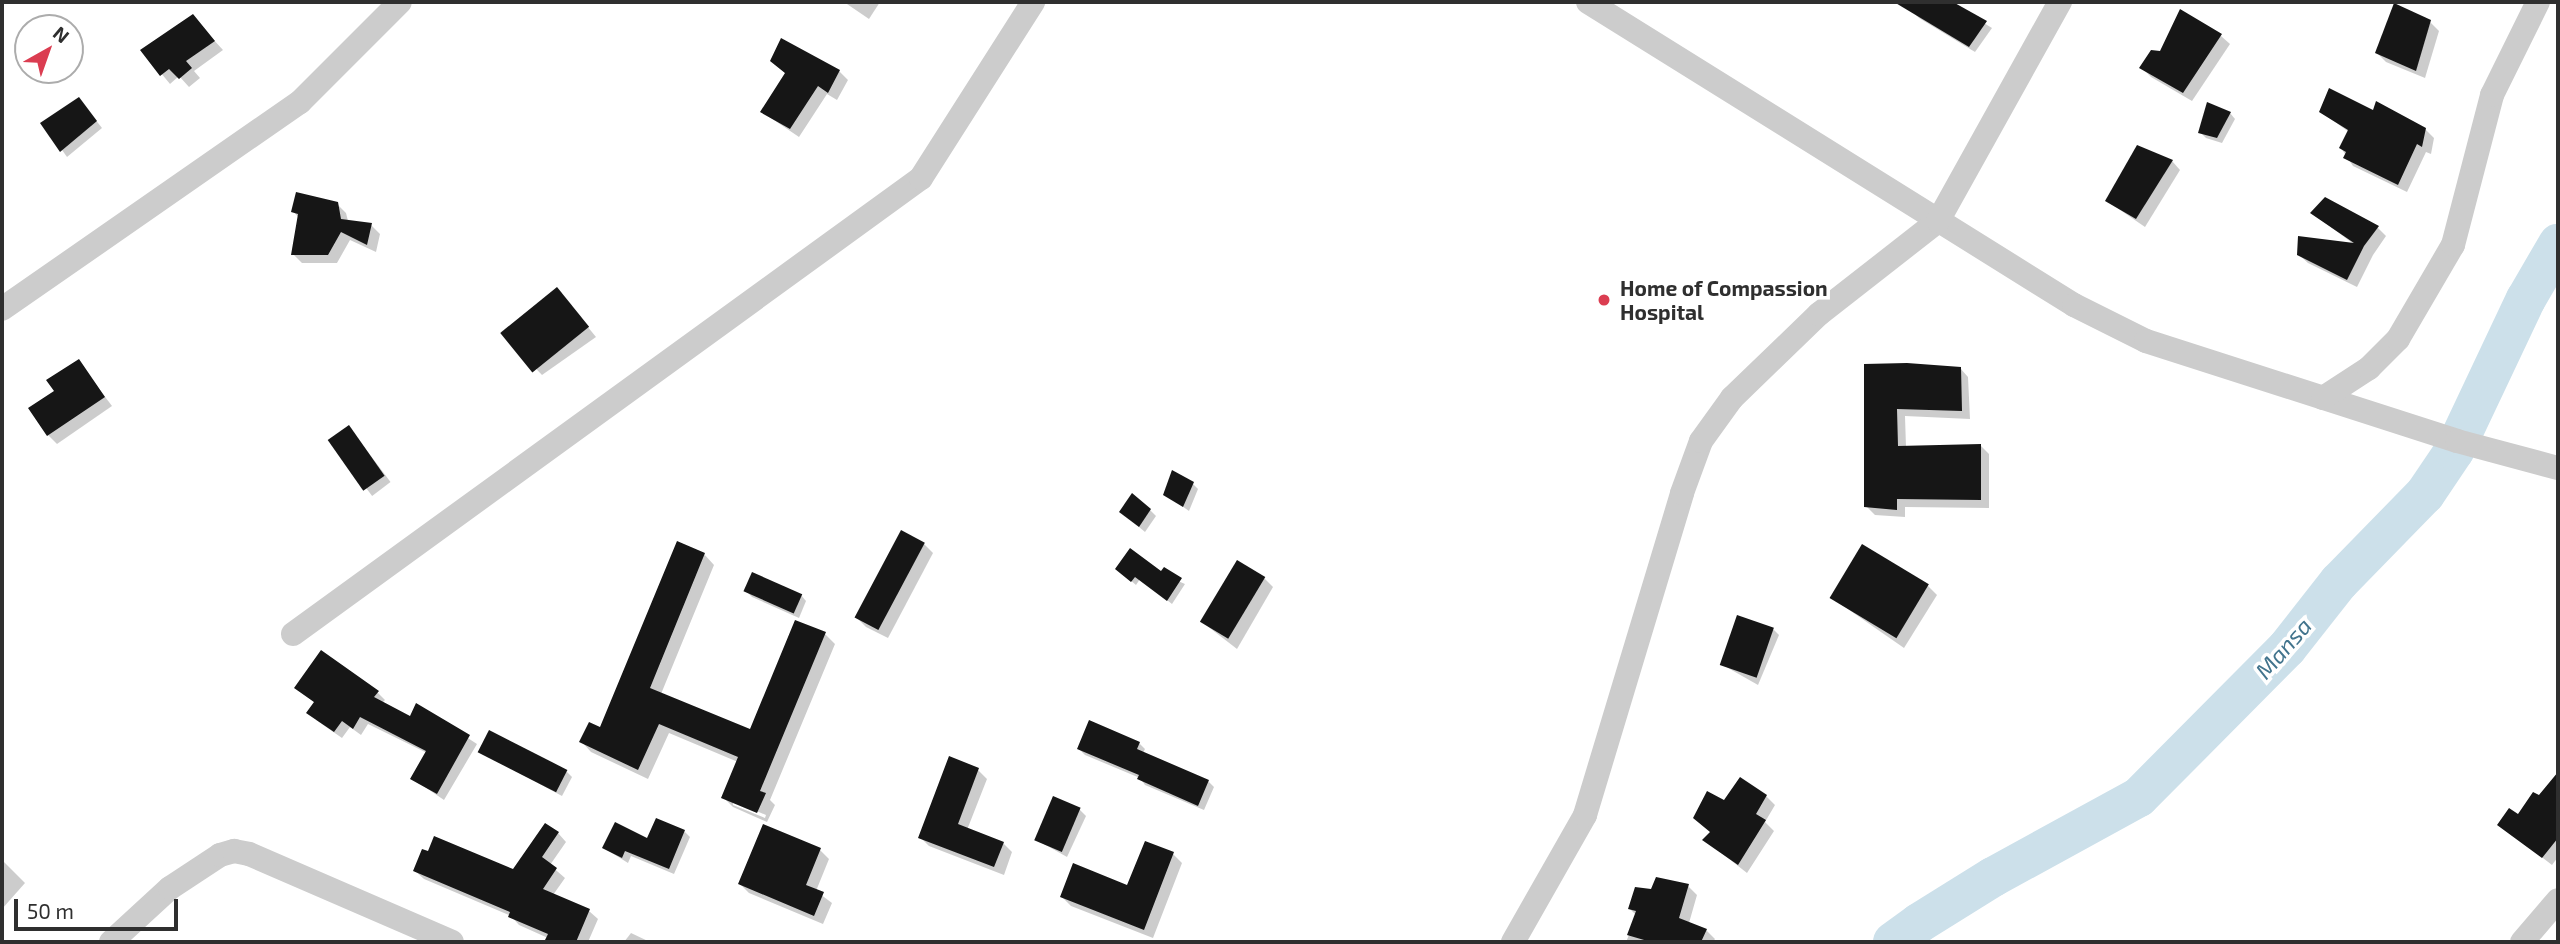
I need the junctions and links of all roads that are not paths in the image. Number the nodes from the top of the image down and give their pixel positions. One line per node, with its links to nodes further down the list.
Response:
1 (400, 2): 7 (street)
2 (1033, 2): 10 (street)
3 (1588, 2): 6 (street)
4 (2060, 2): 6 (street)
5 (2538, 2): 8 (street)
6 (1938, 221): 8 (street); 14 (street)
7 (2, 309)
8 (2323, 398): 9 (street)
9 (2558, 468)
10 (293, 634)
11 (2558, 900): 15 (street)
12 (111, 942): 13 (street)
13 (452, 942)
14 (1513, 942)
15 (2522, 942)

